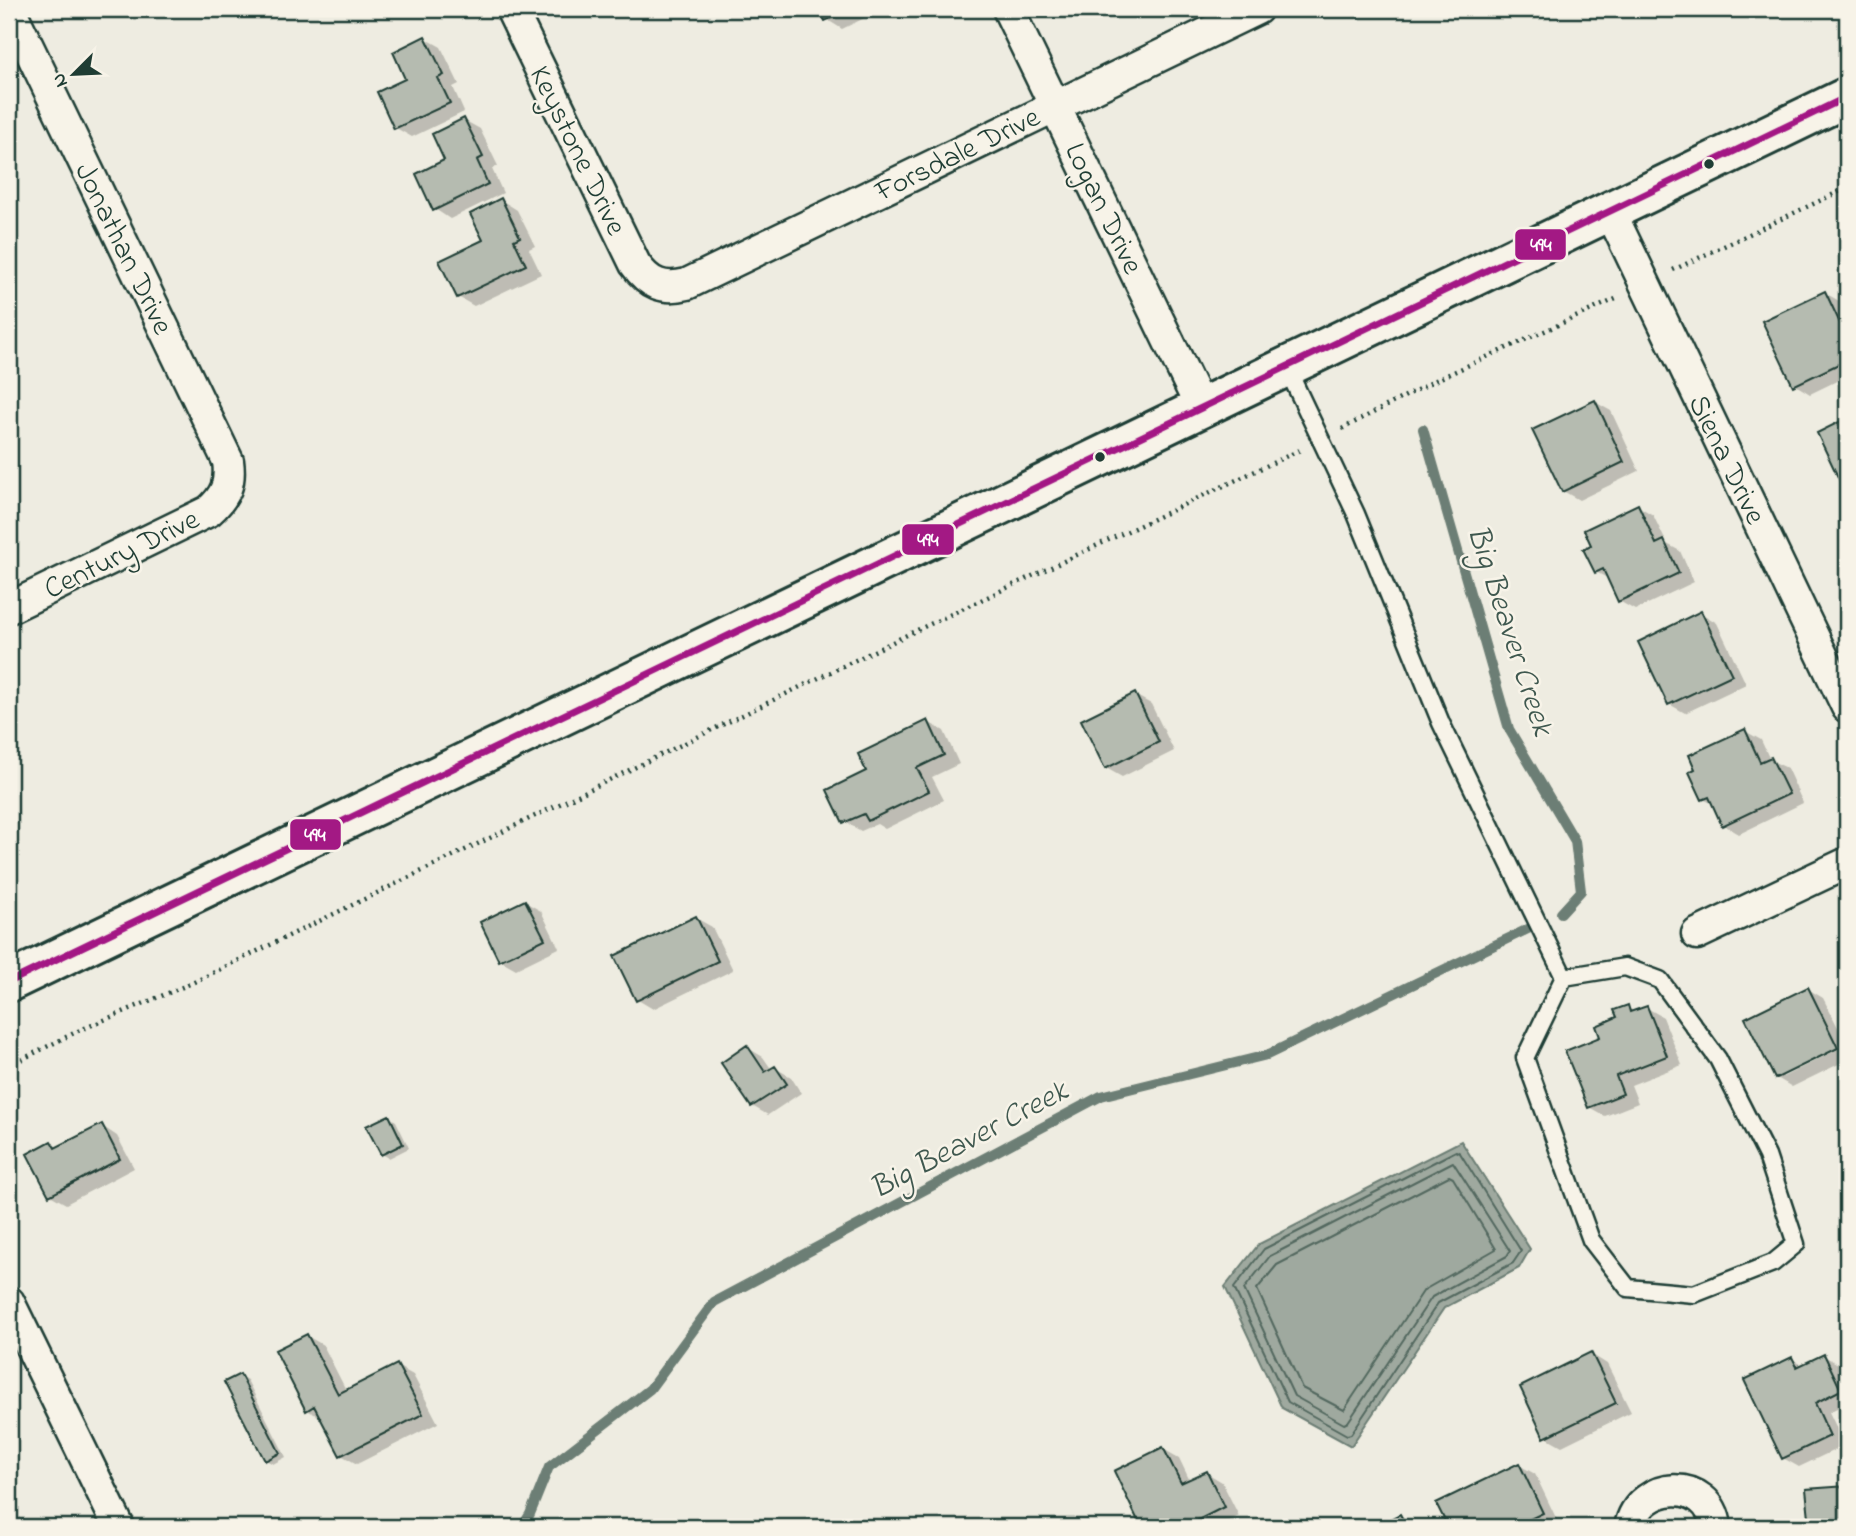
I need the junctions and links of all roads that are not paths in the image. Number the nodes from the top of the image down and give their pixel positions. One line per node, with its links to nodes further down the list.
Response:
1 (10, 9): 11 (street, Jonathan Drive)
2 (511, 9): 8 (street, Keystone Drive)
3 (1009, 9): 6 (street, Logan Drive)
4 (1257, 9): 6 (street, Forsdale Drive)
5 (1847, 97): 7 (main road)
6 (1055, 106): 8 (street, Forsdale Drive); 10 (street, Logan Drive)
7 (1610, 211): 9 (main road); 13 (street, Siena Drive)
8 (656, 284)
9 (1286, 366): 10 (main road); 16 (lane)
10 (1201, 408): 17 (main road)
11 (227, 490): 12 (street, Century Drive)
12 (9, 608)
13 (1847, 707)
14 (1847, 863): 15 (street)
15 (1697, 933)
16 (1564, 977): 16 (lane)
17 (9, 982)
18 (9, 1302): 19 (street)
19 (119, 1527)
20 (1629, 1527): 21 (street)
21 (1716, 1527)

